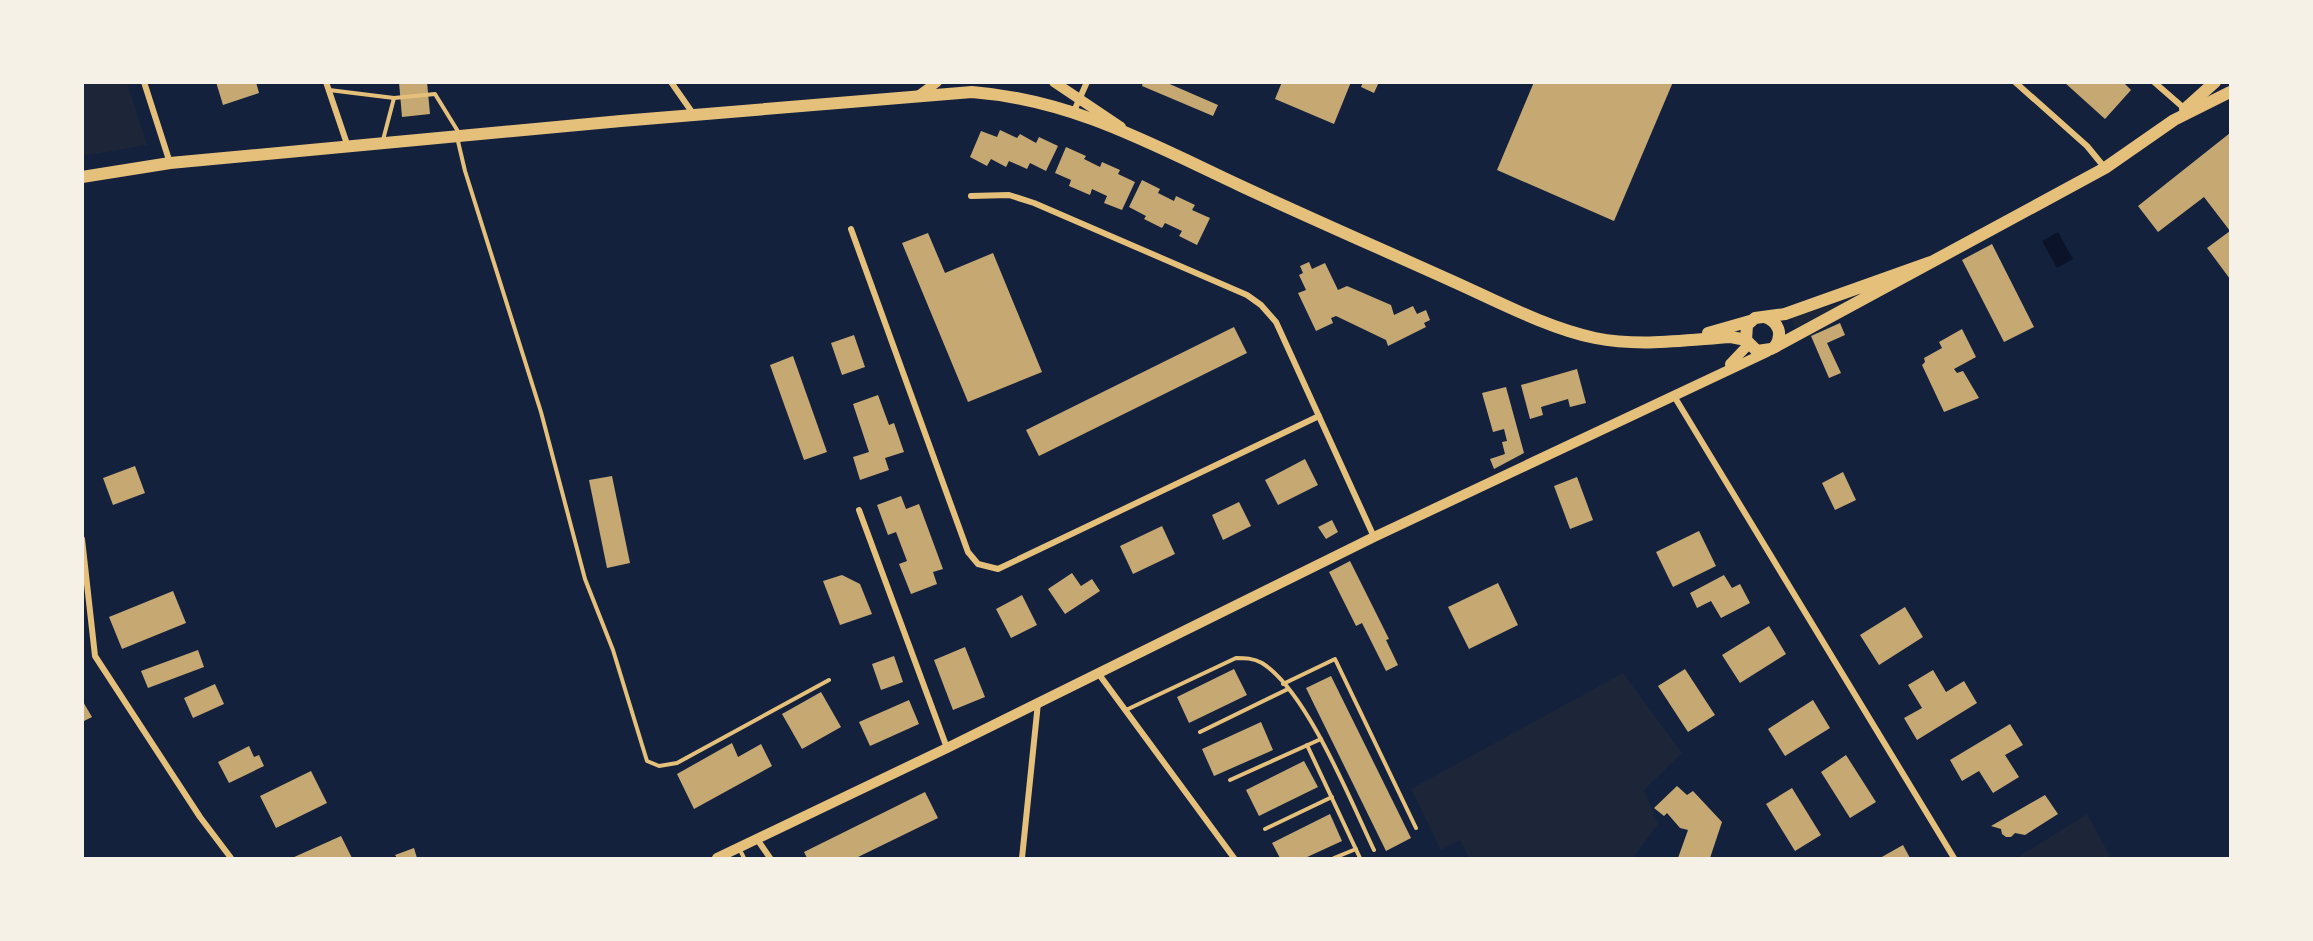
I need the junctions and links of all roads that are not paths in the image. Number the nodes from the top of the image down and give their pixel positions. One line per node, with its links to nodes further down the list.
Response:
1 (144, 82): 22 (street)
2 (326, 82): 11 (street)
3 (671, 82): 17 (street)
4 (937, 82): 13 (street)
5 (1054, 82): 15 (street)
6 (1087, 82): 15 (street)
7 (2015, 82): 23 (street)
8 (2154, 82): 16 (street)
9 (2215, 82): 16 (main road)
10 (973, 86): 13 (main road); 15 (main road)
11 (329, 90): 14 (lane); 21 (street)
12 (2230, 92): 18 (main road)
13 (918, 96): 17 (main road)
14 (394, 98): 19 (lane); 20 (lane)
15 (1077, 106): 30 (main road)
16 (2186, 109): 18 (main road)
17 (694, 116): 19 (main road)
18 (2174, 120): 23 (main road)
19 (459, 136): 20 (main road); 40 (lane)
20 (382, 143): 21 (main road)
21 (348, 147): 22 (main road)
22 (170, 163): 24 (main road)
23 (2105, 168): 27 (main road)
24 (82, 177)
25 (971, 196): 35 (street)
26 (851, 229): 35 (street)
27 (1931, 262): 28 (main road); 32 (main road)
28 (1765, 317): 29 (main road); 32 (main road)
29 (1750, 321): 30 (main road); 31 (main road)
30 (1687, 339): 31 (main road)
31 (1747, 343): 32 (main road); 33 (street)
32 (1771, 349): 33 (street)
33 (1721, 372): 34 (street)
34 (1674, 396): 37 (street); 65 (street)
35 (1319, 416): 37 (street)
36 (859, 510): 48 (street)
37 (1374, 537): 39 (street)
38 (82, 539): 57 (street)
39 (1098, 673): 43 (street); 44 (street)
40 (829, 680)
41 (1283, 684): 42 (lane); 44 (lane); 51 (lane)
42 (1288, 689): 45 (lane); 46 (lane)
43 (1038, 703): 48 (street); 61 (street)
44 (1126, 710): 62 (street)
45 (1200, 732)
46 (1321, 739): 47 (lane); 56 (lane)
47 (1307, 745): 49 (lane); 50 (lane)
48 (946, 748): 53 (street)
49 (1230, 780)
50 (1332, 797): 52 (lane); 55 (lane)
51 (1416, 828)
52 (1265, 829)
53 (757, 839): 54 (street); 60 (street)
54 (739, 848): 58 (street); 59 (lane)
55 (1356, 849): 63 (lane); 64 (lane)
56 (1374, 850)
57 (231, 858)
58 (717, 858)
59 (744, 858)
60 (770, 858)
61 (1022, 858)
62 (1234, 858)
63 (1334, 858)
64 (1360, 858)
65 (1954, 858)

